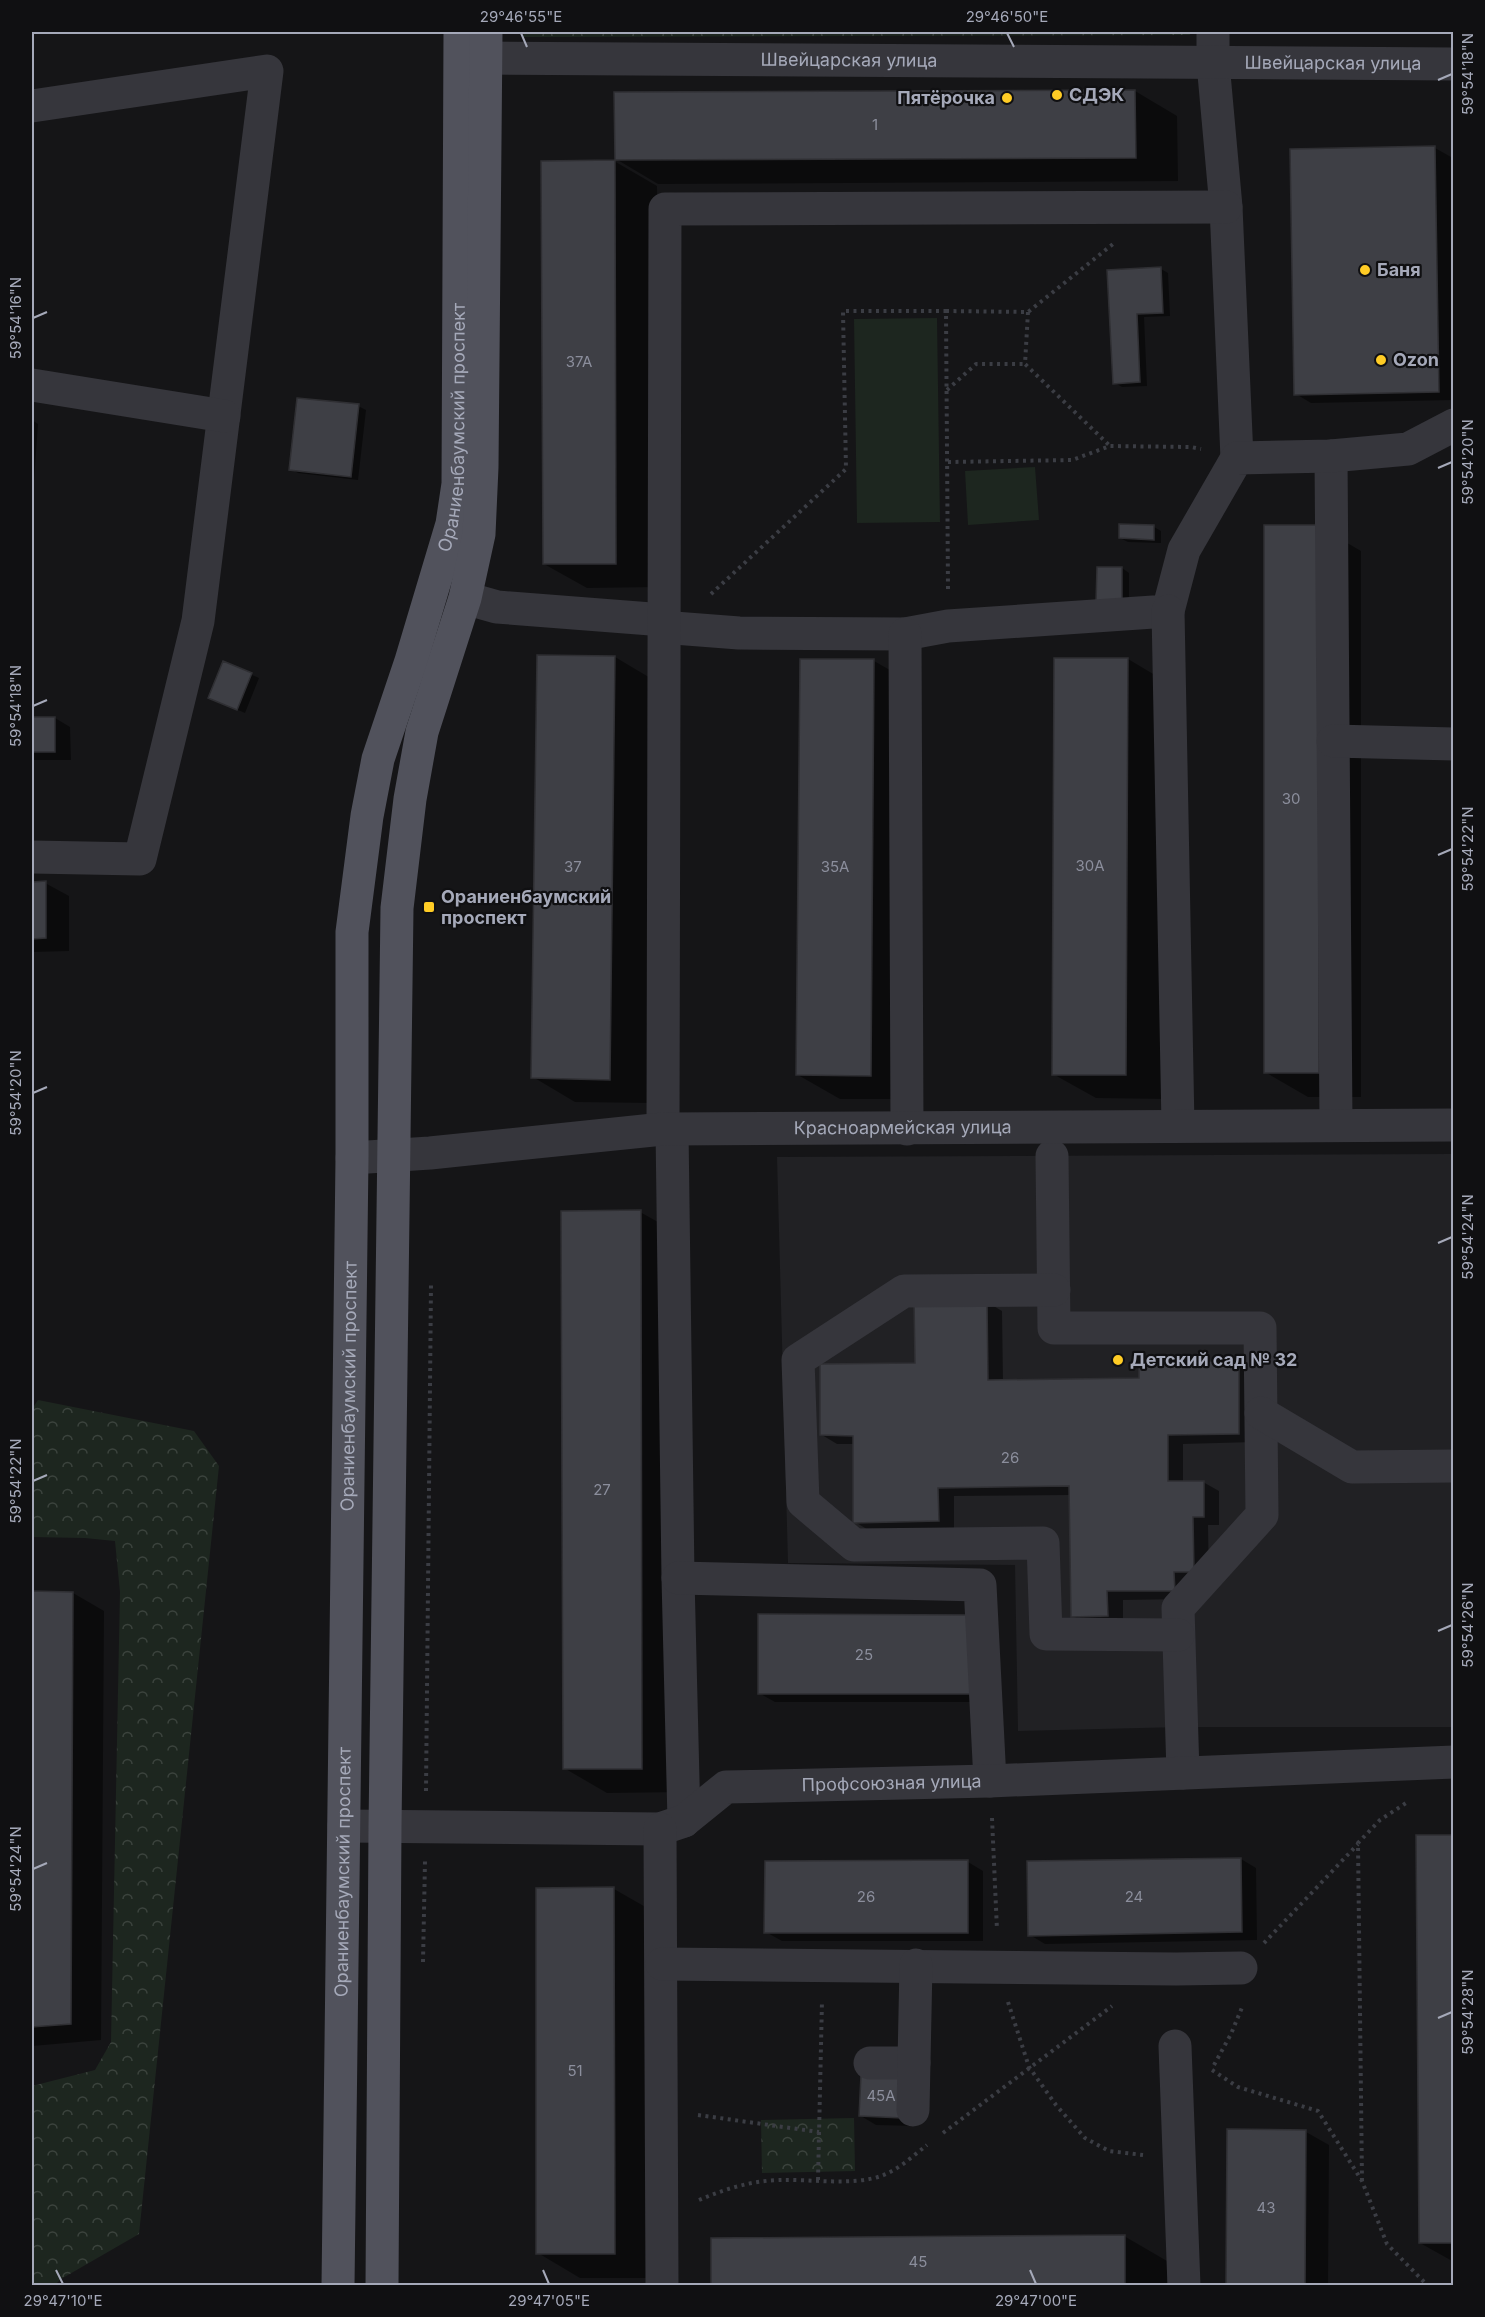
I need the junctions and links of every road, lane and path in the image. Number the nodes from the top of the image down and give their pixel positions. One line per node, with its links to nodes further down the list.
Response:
1 (460, 32): 34 (main road, Ораниенбаумский проспект)
2 (486, 45): 3 (street, Швейцарская улица); 19 (main road, Ораниенбаумский проспект)
3 (1213, 47): 4 (street, Швейцарская улица); 6 (street)
4 (1454, 64)
5 (32, 106): 13 (street)
6 (1226, 207): 7 (street); 17 (street)
7 (1156, 208): 9 (path); 21 (street)
8 (946, 311): 9 (path); 12 (path); 21 (path)
9 (1028, 312): 10 (path)
10 (1025, 364): 12 (path); 15 (path)
11 (32, 386): 13 (street)
12 (947, 390): 18 (path)
13 (224, 416): 26 (street)
14 (1454, 425): 16 (street)
15 (1110, 446): 17 (path); 18 (path)
16 (1331, 456): 17 (street); 24 (street)
17 (1237, 458): 20 (street)
18 (948, 462): 22 (path)
19 (465, 598): 21 (street); 32 (main road, Ораниенбаумский проспект)
20 (1168, 611): 22 (street); 29 (street)
21 (669, 624): 23 (street); 30 (street)
22 (948, 626): 23 (street)
23 (905, 634): 31 (street)
24 (1333, 741): 25 (street); 27 (street)
25 (1454, 744)
26 (32, 857)
27 (1336, 1125): 28 (street, Красноармейская улица); 29 (street, Красноармейская улица)
28 (1454, 1125)
29 (1178, 1126): 31 (street, Красноармейская улица)
30 (668, 1129): 31 (street, Красноармейская улица); 32 (street, Красноармейская улица); 38 (street)
31 (907, 1129)
32 (395, 1156): 34 (street, Красноармейская улица); 46 (main road, Ораниенбаумский проспект)
33 (1052, 1156): 35 (street)
34 (352, 1158): 45 (main road, Ораниенбаумский проспект)
35 (1054, 1290): 36 (street); 39 (street)
36 (1261, 1413): 37 (street); 39 (street)
37 (1454, 1466)
38 (678, 1578): 42 (street); 44 (street)
39 (1178, 1635): 41 (street)
40 (1454, 1762): 41 (street, Профсоюзная улица)
41 (1184, 1773): 42 (street, Профсоюзная улица)
42 (990, 1781): 44 (street, Профсоюзная улица); 51 (path)
43 (1417, 1796): 47 (path)
44 (672, 1825): 46 (street); 48 (street)
45 (344, 1826): 46 (street); 62 (main road, Ораниенбаумский проспект)
46 (385, 1827): 63 (main road, Ораниенбаумский проспект)
47 (1358, 1843): 52 (path); 61 (path)
48 (662, 1964): 49 (street); 56 (street)
49 (823, 1965): 50 (street); 58 (path)
50 (916, 1965): 51 (street); 55 (street)
51 (999, 1966): 52 (street); 59 (path)
52 (1241, 1968): 61 (path)
53 (1174, 2046): 59 (street)
54 (870, 2063): 55 (street)
55 (914, 2064): 57 (street)
56 (662, 2110): 58 (path); 64 (street)
57 (913, 2110)
58 (819, 2132): 60 (path)
59 (1179, 2154): 65 (street)
60 (818, 2180)
61 (1362, 2181): 66 (path)
62 (338, 2286)
63 (382, 2286)
64 (662, 2286)
65 (1184, 2286)
66 (1428, 2286)

